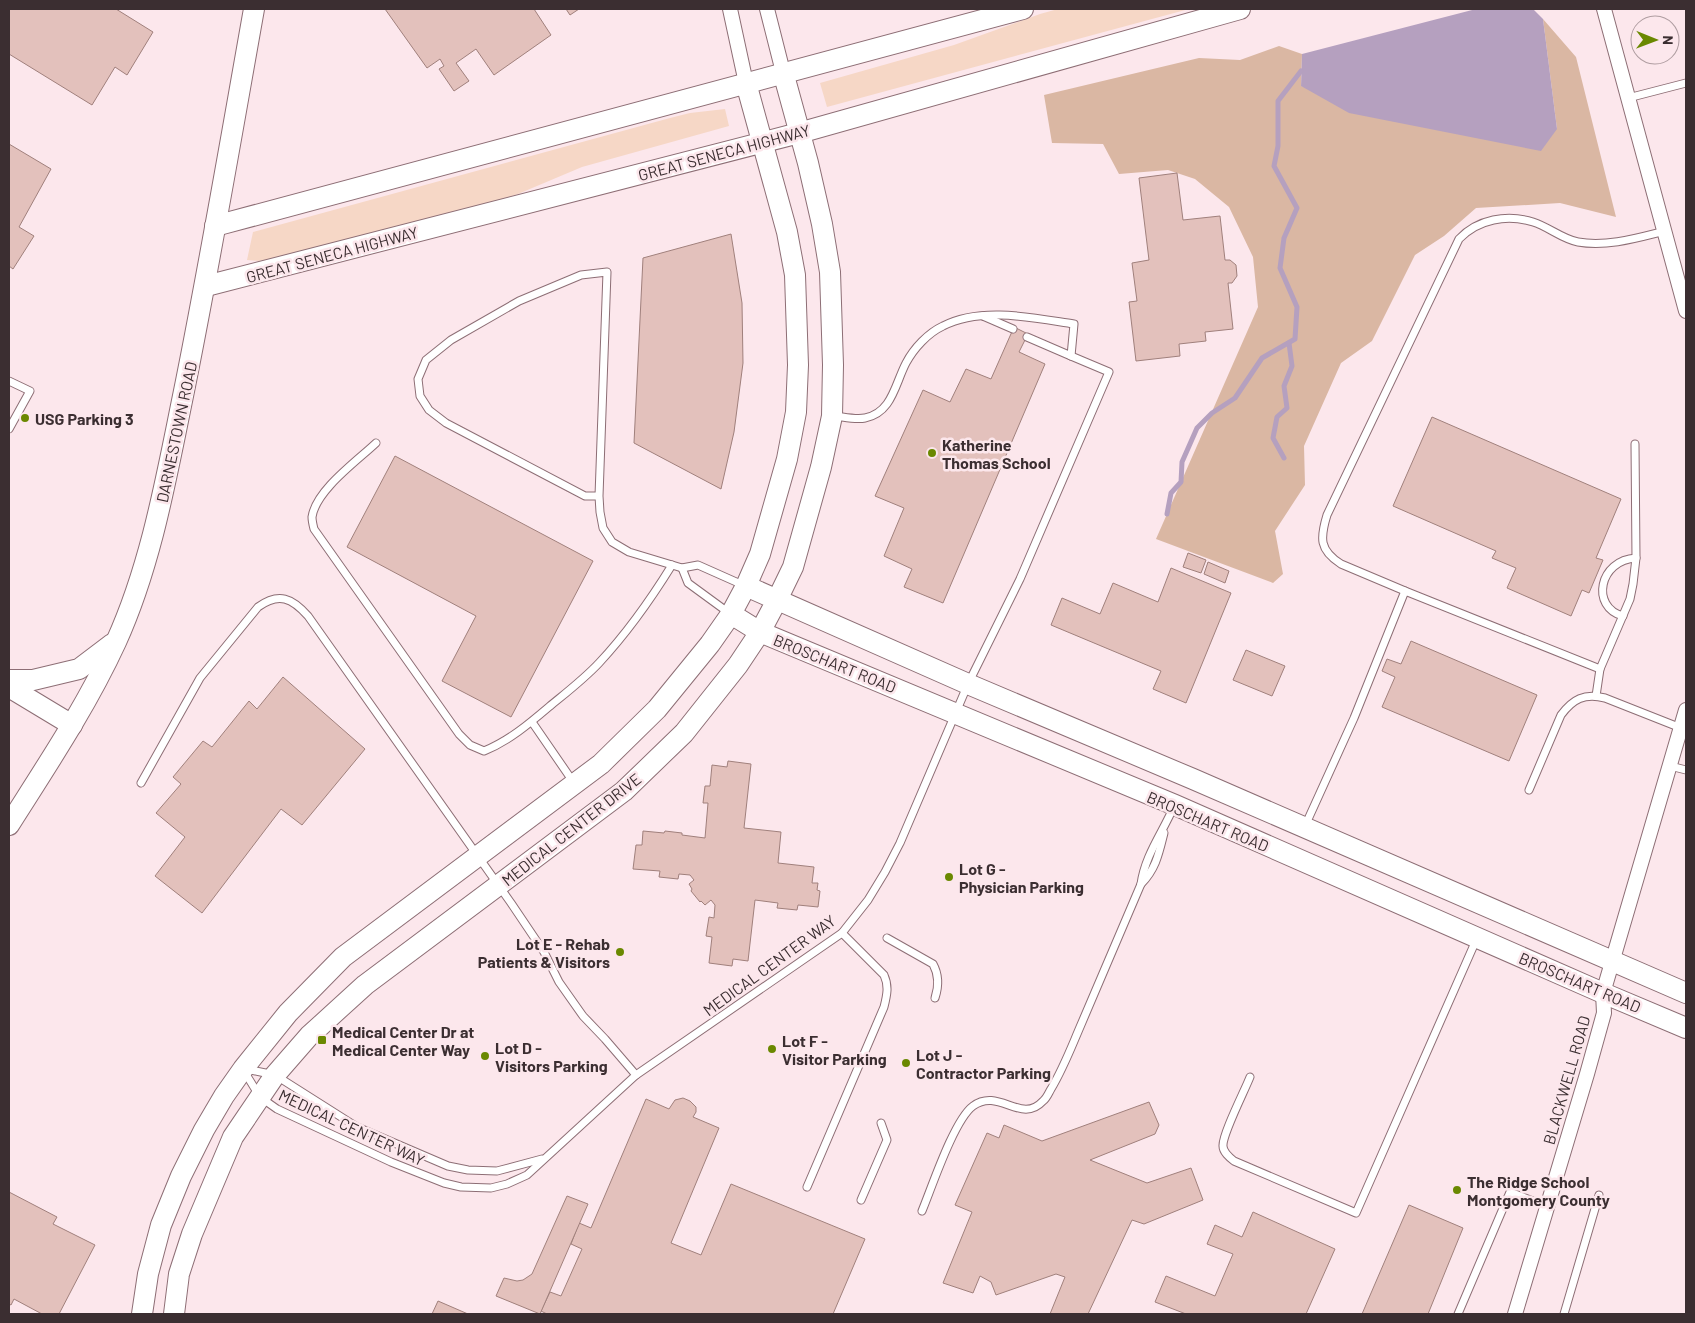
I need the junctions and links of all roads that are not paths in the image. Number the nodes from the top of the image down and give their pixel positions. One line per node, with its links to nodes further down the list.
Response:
1 (254, 9): 13 (street, DARNESTOWN ROAD)
2 (730, 9): 8 (street, MEDICAL CENTER DRIVE)
3 (767, 9): 7 (street, MEDICAL CENTER DRIVE)
4 (1023, 9): 7 (street)
5 (1240, 9): 11 (street, GREAT SENECA HIGHWAY)
6 (1604, 9): 10 (street)
7 (784, 72): 8 (street); 11 (street, MEDICAL CENTER DRIVE)
8 (746, 83): 12 (street, MEDICAL CENTER DRIVE); 13 (street)
9 (1686, 83): 10 (lane)
10 (1628, 98): 14 (street)
11 (799, 133): 12 (street, GREAT SENECA HIGHWAY); 22 (street, MEDICAL CENTER DRIVE)
12 (762, 142): 15 (street, GREAT SENECA HIGHWAY); 30 (street, MEDICAL CENTER DRIVE)
13 (215, 226): 15 (street, DARNESTOWN ROAD)
14 (1665, 231): 16 (street); 31 (lane)
15 (206, 286): 36 (street, DARNESTOWN ROAD)
16 (1686, 311)
17 (980, 314): 18 (lane); 20 (lane); 22 (lane)
18 (1013, 330)
19 (1027, 336): 20 (lane)
20 (1071, 356): 39 (lane, MEDICAL CENTER WAY)
21 (9, 381): 23 (lane)
22 (832, 416): 32 (street, MEDICAL CENTER DRIVE)
23 (9, 429)
24 (376, 443): 44 (lane)
25 (1635, 444): 27 (lane)
26 (599, 496): 26 (lane); 28 (lane)
27 (1636, 558): 34 (lane); 34 (lane)
28 (672, 564): 29 (lane); 44 (lane)
29 (682, 568): 30 (lane); 33 (lane)
30 (746, 586): 32 (street, BROSCHART ROAD); 33 (street, MEDICAL CENTER DRIVE)
31 (1405, 591): 37 (lane); 54 (lane)
32 (777, 600): 35 (street, MEDICAL CENTER DRIVE); 39 (street, BROSCHART ROAD)
33 (731, 614): 35 (street, BROSCHART ROAD); 50 (street, MEDICAL CENTER DRIVE)
34 (1623, 616): 37 (lane)
35 (760, 632): 43 (street, BROSCHART ROAD); 56 (street, MEDICAL CENTER DRIVE)
36 (116, 642): 38 (street); 45 (street, DARNESTOWN ROAD)
37 (1600, 669): 41 (lane)
38 (9, 680)
39 (968, 684): 43 (lane, MEDICAL CENTER WAY); 54 (street, BROSCHART ROAD)
40 (9, 687): 45 (street)
41 (1596, 696): 46 (lane); 51 (lane)
42 (1686, 710): 46 (street, BLACKWELL ROAD)
43 (955, 713): 52 (street, BROSCHART ROAD); 57 (lane, MEDICAL CENTER WAY)
44 (532, 722): 50 (lane)
45 (72, 725): 53 (street, DARNESTOWN ROAD)
46 (1681, 728): 47 (street, BLACKWELL ROAD)
47 (1670, 766): 48 (lane); 60 (street, BLACKWELL ROAD)
48 (1686, 770)
49 (141, 783): 55 (lane)
50 (575, 784): 55 (street, MEDICAL CENTER DRIVE)
51 (1528, 790)
52 (1174, 805): 59 (street, BROSCHART ROAD); 76 (lane)
53 (9, 825)
54 (1304, 828): 60 (street, BROSCHART ROAD)
55 (478, 858): 56 (lane); 65 (street, MEDICAL CENTER DRIVE)
56 (498, 885): 66 (street, MEDICAL CENTER DRIVE); 67 (lane)
57 (842, 933): 67 (lane, MEDICAL CENTER WAY); 72 (lane)
58 (886, 938): 63 (lane)
59 (1477, 938): 61 (street, BROSCHART ROAD); 68 (lane)
60 (1613, 962): 61 (street, BLACKWELL ROAD); 62 (street, BROSCHART ROAD)
61 (1603, 993): 64 (street, BROSCHART ROAD); 75 (street, BLACKWELL ROAD)
62 (1686, 993)
63 (934, 998)
64 (1686, 1028)
65 (243, 1069): 66 (lane, MEDICAL CENTER WAY); 69 (lane, MEDICAL CENTER WAY); 77 (street, MEDICAL CENTER DRIVE)
66 (275, 1075): 69 (street, MEDICAL CENTER DRIVE); 71 (lane, MEDICAL CENTER WAY)
67 (636, 1075): 71 (lane, MEDICAL CENTER WAY)
68 (1250, 1077)
69 (260, 1097): 71 (lane, MEDICAL CENTER WAY); 78 (street, MEDICAL CENTER DRIVE)
70 (881, 1123): 74 (lane)
71 (545, 1159)
72 (807, 1187)
73 (1599, 1195): 81 (lane)
74 (861, 1200)
75 (1548, 1206): 79 (lane); 80 (street, BLACKWELL ROAD)
76 (922, 1211)
77 (142, 1314)
78 (174, 1314)
79 (1458, 1314)
80 (1515, 1314)
81 (1564, 1314)

